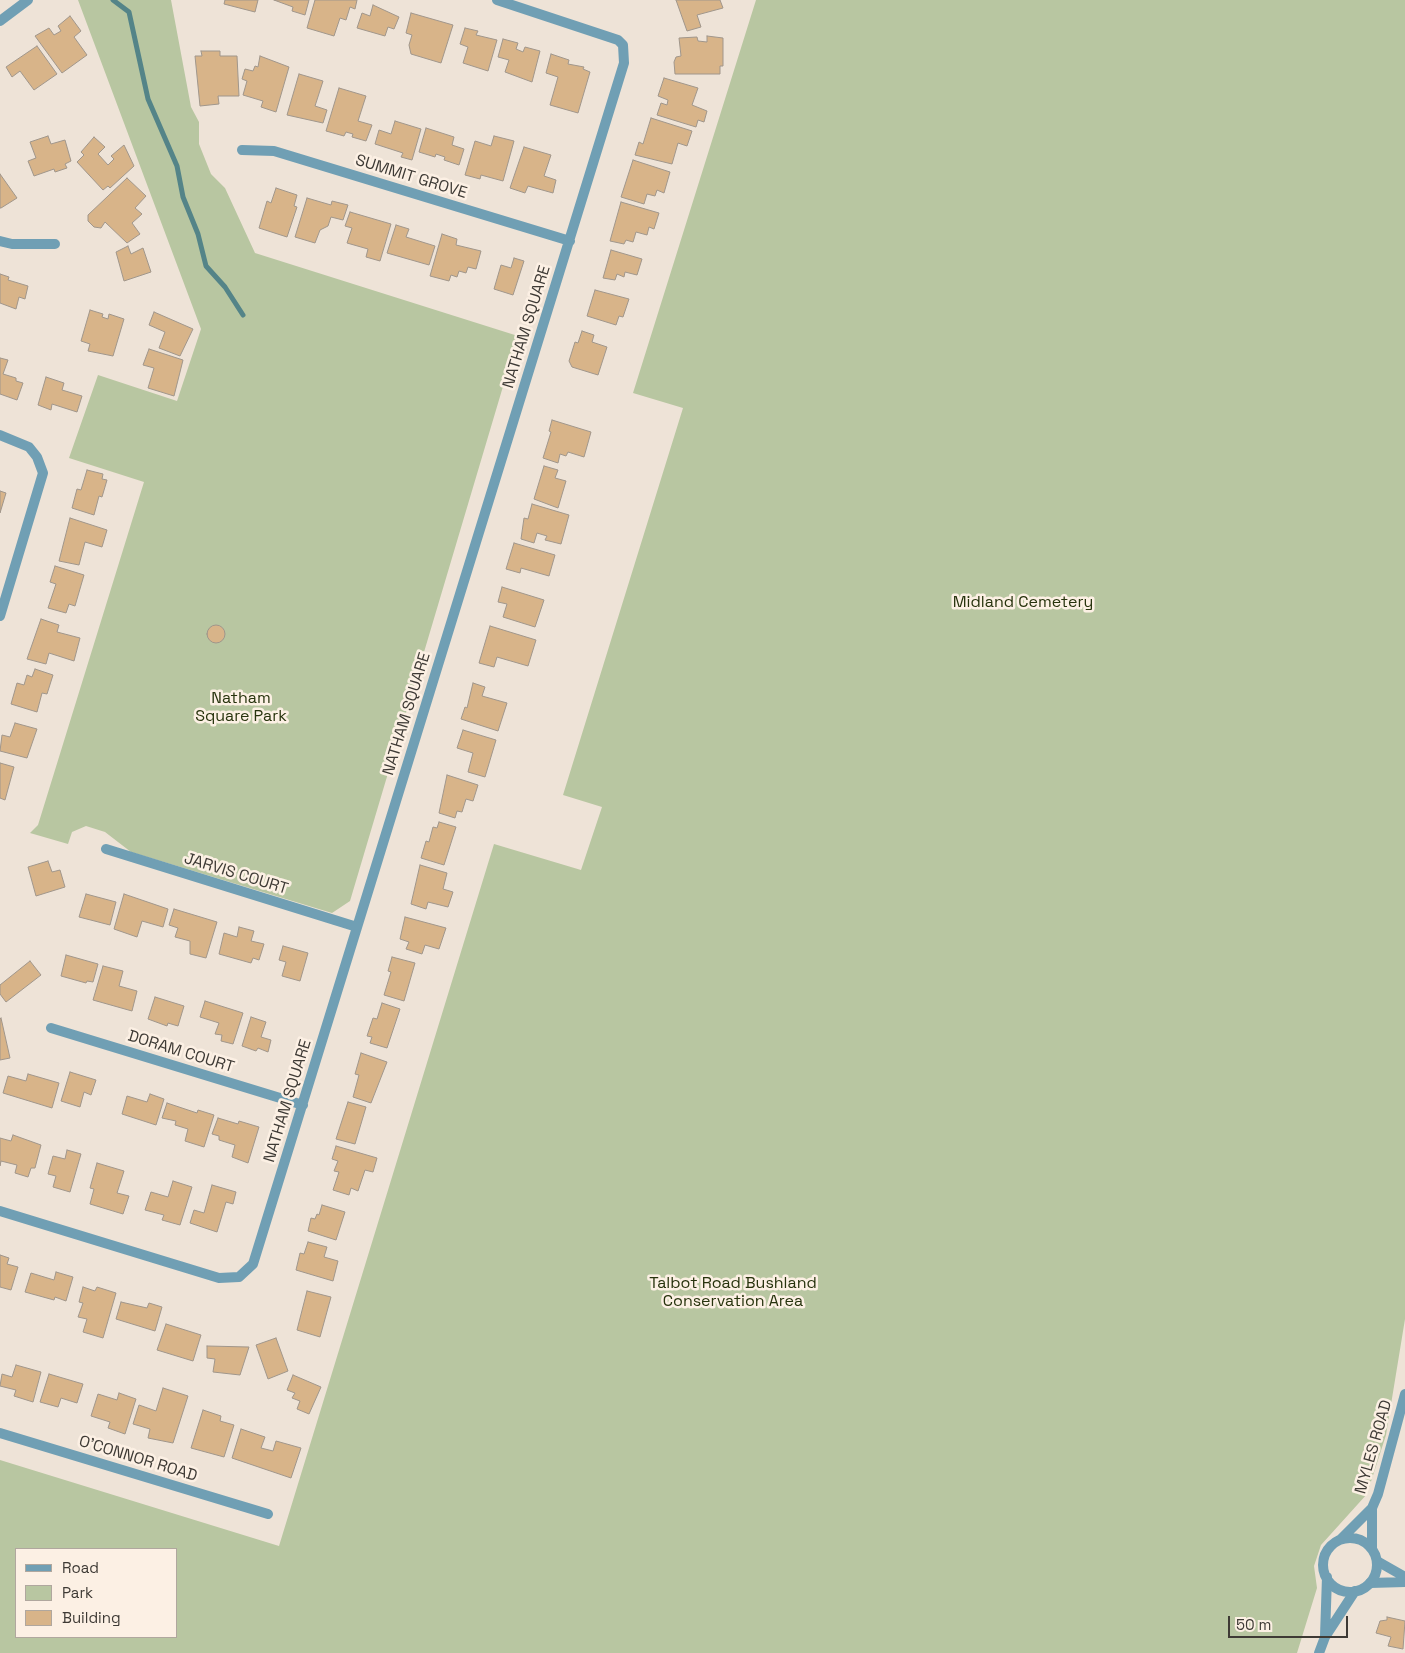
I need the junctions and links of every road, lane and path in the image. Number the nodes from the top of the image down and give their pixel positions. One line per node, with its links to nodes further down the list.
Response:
1 (28, 0): 3 (street)
2 (497, 0): 6 (street, NATHAM SQUARE)
3 (0, 20)
4 (242, 150): 6 (street, SUMMIT GROVE)
5 (0, 241): 7 (street)
6 (570, 241): 11 (street, NATHAM SQUARE)
7 (54, 244)
8 (0, 436): 9 (street)
9 (0, 616)
10 (106, 849): 11 (street, JARVIS COURT)
11 (357, 927): 13 (street, NATHAM SQUARE)
12 (51, 1028): 13 (street, DORAM COURT)
13 (303, 1105): 14 (street, NATHAM SQUARE)
14 (0, 1211)
15 (1405, 1394): 17 (street, MYLES ROAD)
16 (0, 1433): 18 (street, O'CONNOR ROAD)
17 (1372, 1508): 19 (street, MYLES ROAD); 20 (street, MYLES ROAD)
18 (268, 1514)
19 (1338, 1541): 20 (street); 22 (street)
20 (1372, 1549): 21 (street)
21 (1377, 1561): 23 (street); 25 (street)
22 (1326, 1577): 26 (street); 27 (street)
23 (1405, 1577)
24 (1405, 1582): 25 (street)
25 (1370, 1583): 26 (street)
26 (1355, 1591): 27 (street)
27 (1325, 1637): 28 (street)
28 (1319, 1653)

